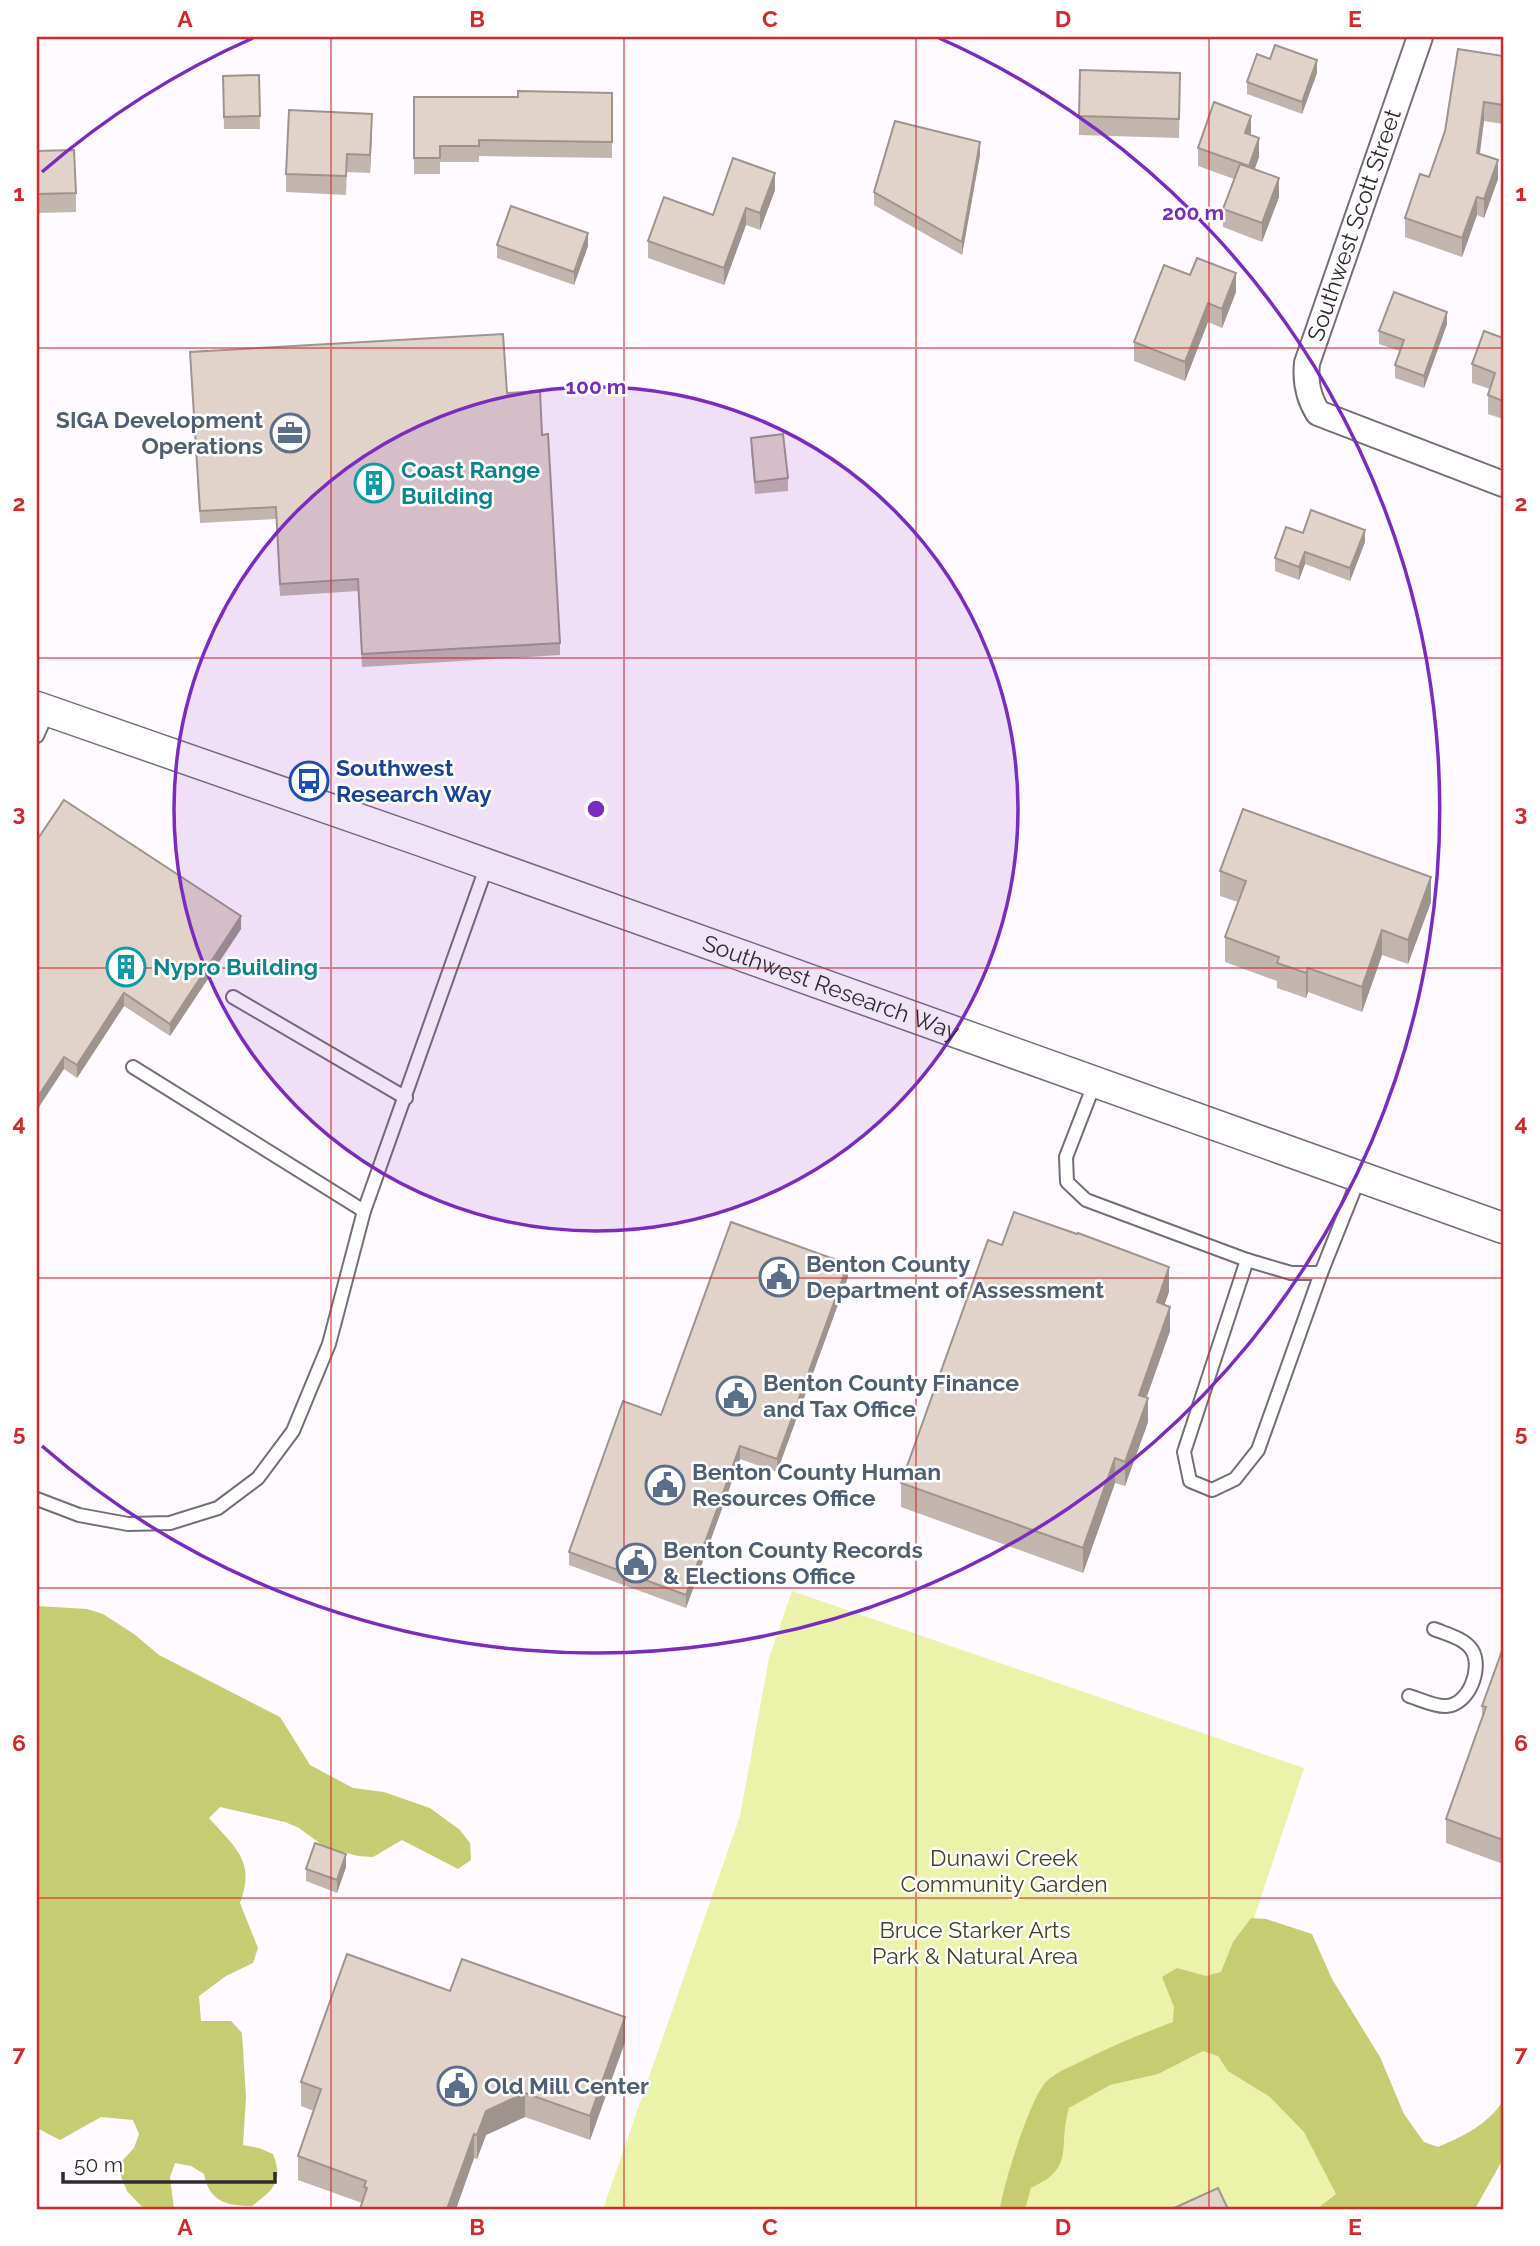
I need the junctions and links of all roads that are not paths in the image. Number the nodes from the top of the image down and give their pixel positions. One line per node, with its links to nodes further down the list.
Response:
1 (1420, 37): 2 (street, Southwest Scott Street)
2 (1503, 484)
3 (40, 718): 4 (street, Southwest Research Way)
4 (487, 864): 7 (street, Southwest Research Way); 8 (lane)
5 (233, 997): 8 (lane)
6 (133, 1067): 10 (lane)
7 (1095, 1082): 9 (street, Southwest Research Way); 12 (lane)
8 (406, 1098): 10 (lane)
9 (1359, 1178): 11 (street, Southwest Research Way); 13 (lane)
10 (364, 1211): 14 (lane)
11 (1503, 1228)
12 (1247, 1260): 13 (lane); 13 (lane)
13 (1321, 1273)
14 (37, 1499)
15 (1434, 1629): 16 (lane)
16 (1409, 1696)

